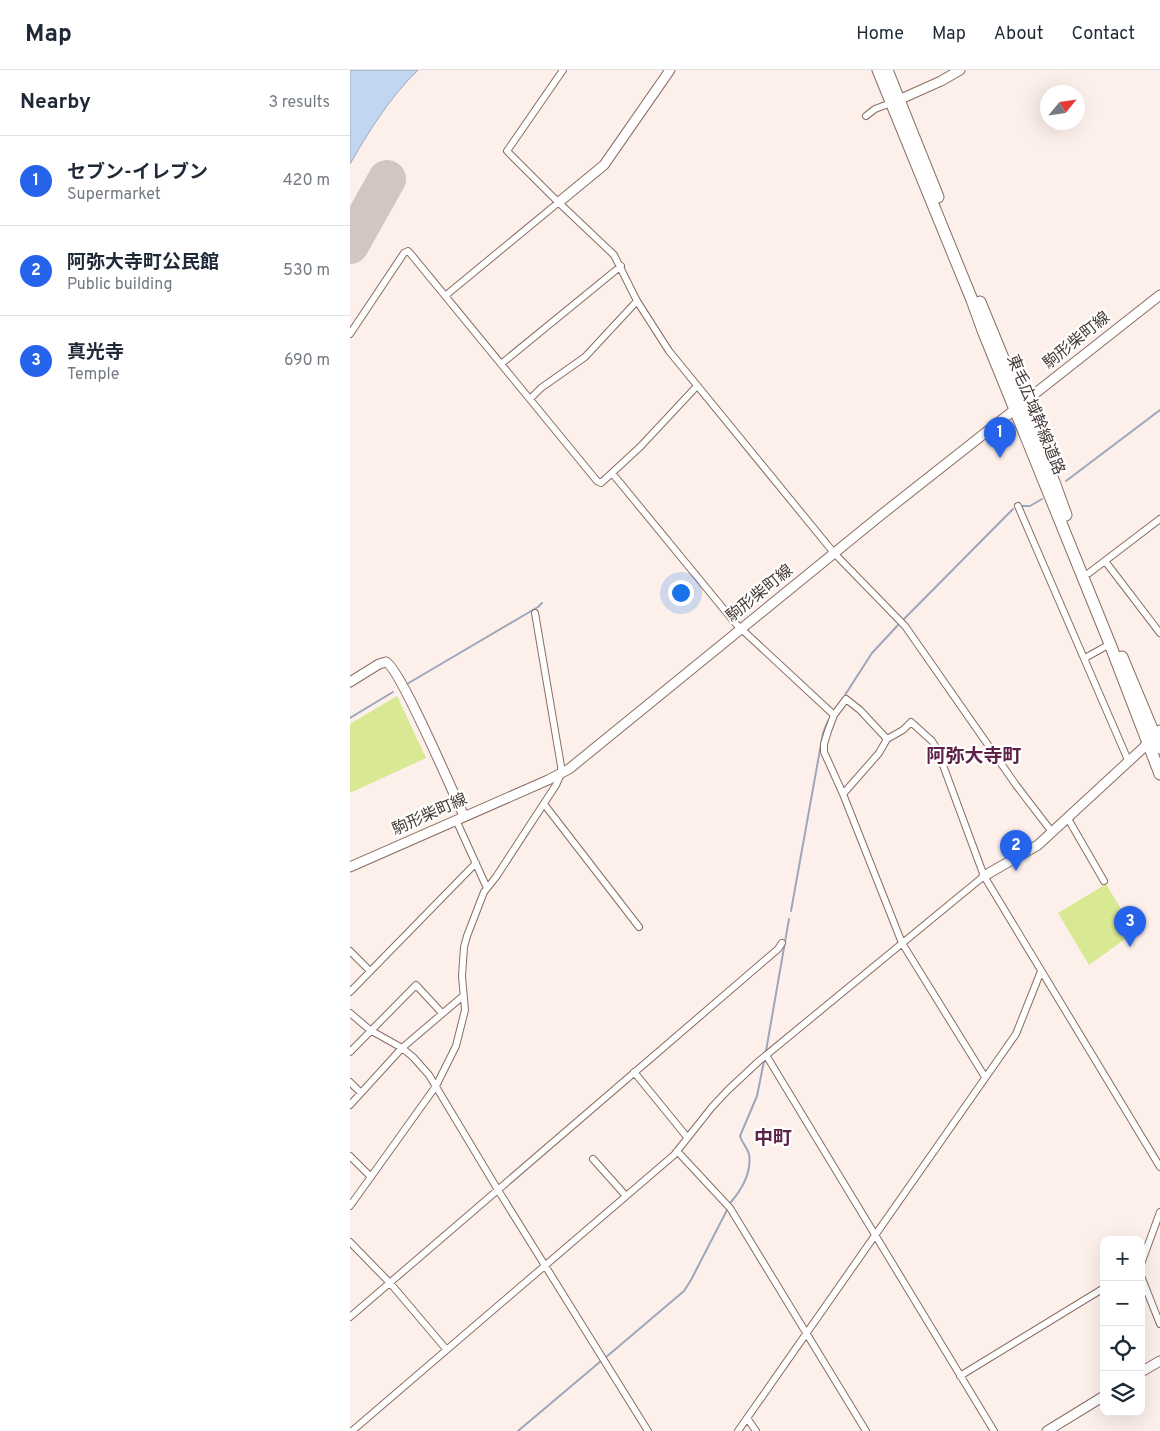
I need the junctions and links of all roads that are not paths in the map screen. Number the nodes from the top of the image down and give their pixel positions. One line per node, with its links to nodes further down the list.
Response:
1 (564, 70): 8 (street)
2 (670, 70): 8 (main road)
3 (878, 70): 6 (highway, 東毛広域幹線道路)
4 (887, 70): 6 (highway, 東毛広域幹線道路)
5 (960, 70): 6 (main road)
6 (895, 101): 7 (street); 17 (highway, 東毛広域幹線道路)
7 (866, 116)
8 (559, 202): 9 (street); 11 (street)
9 (621, 266): 12 (street); 14 (street)
10 (1160, 295): 17 (main road, 駒形柴町線)
11 (445, 296): 13 (street); 14 (street)
12 (638, 301): 15 (street); 16 (street)
13 (350, 334)
14 (501, 364): 16 (street)
15 (697, 386): 18 (street); 21 (street)
16 (530, 399): 18 (street)
17 (1018, 407): 21 (main road, 駒形柴町線); 23 (highway, 東毛広域幹線道路); 27 (highway, 東毛広域幹線道路)
18 (612, 473): 25 (street)
19 (1018, 506): 28 (street)
20 (1160, 519): 22 (street)
21 (834, 553): 25 (main road, 駒形柴町線); 41 (street)
22 (1105, 561): 23 (street); 26 (street)
23 (1088, 573): 31 (highway, 東毛広域幹線道路)
24 (534, 613): 35 (street)
25 (741, 629): 30 (street); 35 (main road, 駒形柴町線)
26 (1160, 633)
27 (1110, 644): 28 (street); 31 (highway, 東毛広域幹線道路)
28 (1084, 658): 34 (street)
29 (350, 682): 40 (main road)
30 (834, 715): 32 (street); 37 (street)
31 (1154, 736): 33 (highway, 東毛広域幹線道路); 34 (main road); 36 (highway, 東毛広域幹線道路)
32 (887, 739): 37 (street); 44 (street)
33 (1160, 748)
34 (1128, 760): 39 (main road)
35 (561, 774): 38 (street); 40 (main road, 駒形柴町線)
36 (1160, 774)
37 (843, 794): 49 (street)
38 (544, 804): 46 (street); 47 (street)
39 (1067, 817): 41 (main road); 45 (street)
40 (460, 818): 42 (street); 43 (main road, 駒形柴町線)
41 (1052, 832): 44 (main road)
42 (476, 863): 46 (street); 51 (street)
43 (350, 867)
44 (984, 876): 49 (street); 52 (street)
45 (1104, 881)
46 (487, 888): 54 (street)
47 (639, 927)
48 (782, 943): 61 (street)
49 (902, 943): 60 (street); 62 (street)
50 (350, 951): 51 (street)
51 (370, 971): 53 (street)
52 (1041, 971): 62 (street); 71 (street)
53 (350, 992)
54 (463, 996): 55 (street); 64 (street)
55 (442, 1013): 57 (street); 58 (street)
56 (350, 1014): 57 (street)
57 (370, 1030): 58 (street); 59 (street)
58 (402, 1048): 64 (street); 65 (street)
59 (350, 1052)
60 (766, 1055): 67 (street); 77 (street)
61 (634, 1072): 67 (street); 73 (street)
62 (985, 1077): 77 (street)
63 (350, 1082): 65 (street)
64 (436, 1086): 72 (street); 73 (street)
65 (361, 1092): 66 (street)
66 (350, 1105)
67 (687, 1137): 68 (street)
68 (678, 1151): 74 (street); 86 (street)
69 (350, 1156): 72 (street)
70 (593, 1159): 74 (street)
71 (1160, 1167)
72 (371, 1177): 75 (street)
73 (498, 1190): 80 (street); 82 (street)
74 (626, 1196): 80 (street)
75 (350, 1206)
76 (1160, 1212): 79 (street)
77 (876, 1235): 86 (street); 90 (street)
78 (350, 1242): 82 (street)
79 (1145, 1253)
80 (545, 1266): 87 (street); 94 (street)
81 (1143, 1281): 85 (street)
82 (390, 1283): 84 (street); 87 (street)
83 (1100, 1290): 90 (street)
84 (350, 1317)
85 (1160, 1324)
86 (806, 1333): 92 (street); 97 (street)
87 (446, 1350): 93 (street)
88 (1160, 1361): 89 (main road)
89 (1143, 1371)
90 (960, 1376): 98 (street)
91 (1100, 1398): 99 (main road)
92 (747, 1418): 95 (street); 96 (street)
93 (352, 1431)
94 (648, 1431)
95 (738, 1431)
96 (756, 1431)
97 (866, 1431)
98 (994, 1431)
99 (1047, 1431)

